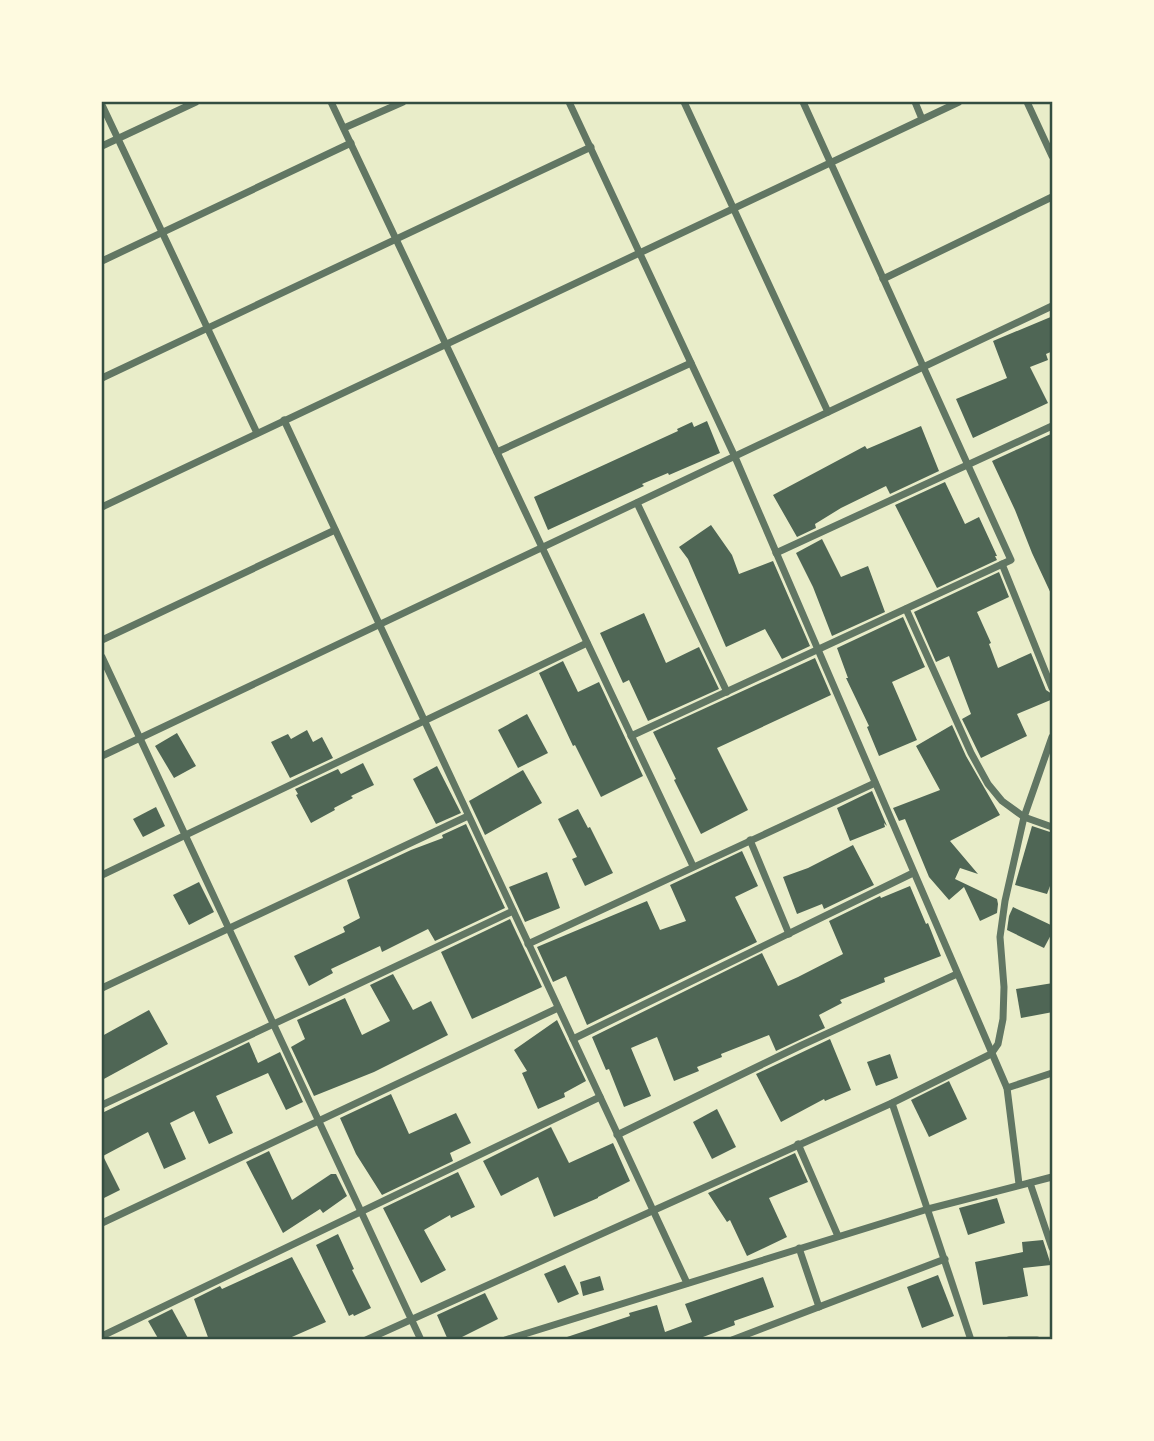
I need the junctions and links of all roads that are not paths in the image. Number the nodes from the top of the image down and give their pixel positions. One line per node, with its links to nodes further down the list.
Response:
1 (196, 102): 13 (street)
2 (331, 102): 12 (street)
3 (403, 102): 12 (street)
4 (569, 102): 16 (street)
5 (684, 102): 20 (street)
6 (803, 102): 18 (street)
7 (915, 102): 11 (street)
8 (959, 102): 11 (street)
9 (1027, 102): 17 (street)
10 (102, 104): 13 (street)
11 (922, 119): 18 (street)
12 (344, 128): 14 (street)
13 (118, 138): 15 (street); 21 (street)
14 (351, 142): 21 (street); 22 (street)
15 (102, 146)
16 (591, 147): 22 (street); 23 (street)
17 (1052, 156)
18 (830, 162): 20 (street); 25 (street)
19 (1052, 197): 25 (street)
20 (733, 208): 23 (street); 32 (street)
21 (162, 233): 24 (street); 27 (street)
22 (396, 239): 27 (street); 28 (street)
23 (640, 252): 28 (street); 29 (street)
24 (102, 261)
25 (883, 279): 30 (street)
26 (1052, 306): 30 (street)
27 (207, 328): 31 (street); 35 (street)
28 (446, 344): 33 (street); 36 (street)
29 (691, 363): 36 (street); 37 (street)
30 (924, 367): 32 (street); 38 (street)
31 (102, 379)
32 (828, 412): 37 (street)
33 (284, 420): 35 (street); 41 (street)
34 (1052, 426): 38 (street)
35 (257, 433): 40 (street)
36 (497, 452): 42 (street)
37 (735, 457): 39 (street); 43 (street)
38 (968, 465): 43 (street); 44 (street)
39 (637, 503): 42 (street); 52 (street)
40 (102, 506)
41 (335, 530): 46 (street); 47 (street)
42 (542, 548): 46 (street); 48 (street)
43 (776, 553): 49 (street)
44 (1002, 564): 45 (street); 51 (street)
45 (906, 609): 49 (street); 60 (street)
46 (379, 625): 53 (street); 56 (street)
47 (102, 640)
48 (587, 643): 53 (street); 54 (street)
49 (818, 650): 52 (street); 58 (street)
50 (102, 657): 56 (street)
51 (1052, 688)
52 (727, 692): 54 (street)
53 (424, 721): 59 (street); 62 (street)
54 (631, 736): 64 (street)
55 (1052, 737): 60 (street)
56 (139, 738): 57 (street); 62 (street)
57 (102, 756)
58 (875, 783): 63 (street); 65 (street)
59 (468, 816): 67 (street); 68 (street)
60 (1024, 817): 61 (street); 76 (street)
61 (1052, 827)
62 (185, 835): 66 (street); 68 (street)
63 (750, 840): 64 (street); 69 (street)
64 (692, 866): 70 (street)
65 (914, 873): 69 (street); 71 (street)
66 (102, 875)
67 (513, 911): 70 (street); 74 (street)
68 (229, 928): 72 (street); 74 (street)
69 (789, 934): 75 (street)
70 (528, 944): 73 (street)
71 (957, 974): 76 (street); 83 (street)
72 (102, 988)
73 (558, 1008): 75 (street); 82 (street)
74 (274, 1024): 81 (street); 82 (street)
75 (573, 1040): 79 (street)
76 (991, 1054): 78 (street); 80 (street)
77 (1052, 1073): 78 (street)
78 (1007, 1088): 87 (street)
79 (600, 1097): 83 (street); 89 (street)
80 (892, 1103): 84 (street); 88 (street)
81 (102, 1105)
82 (319, 1120): 89 (street); 91 (street)
83 (617, 1135): 90 (street)
84 (798, 1144): 90 (street); 92 (street)
85 (1052, 1177): 86 (street)
86 (1030, 1182): 87 (street); 94 (street)
87 (1020, 1184): 88 (street)
88 (928, 1209): 92 (street); 95 (street)
89 (361, 1211): 98 (street); 100 (street)
90 (653, 1211): 96 (street); 98 (street)
91 (102, 1223)
92 (838, 1236): 93 (street)
93 (799, 1248): 96 (street); 97 (street)
94 (1052, 1248)
95 (945, 1259): 97 (street); 106 (street)
96 (687, 1283): 99 (street)
97 (819, 1307): 105 (street)
98 (412, 1319): 101 (street); 102 (street)
99 (534, 1330): 103 (street); 104 (street)
100 (102, 1336)
101 (366, 1339)
102 (421, 1339)
103 (505, 1339)
104 (538, 1339)
105 (732, 1339)
106 (971, 1339)
107 (1009, 1339): 108 (street)
108 (1037, 1339)

